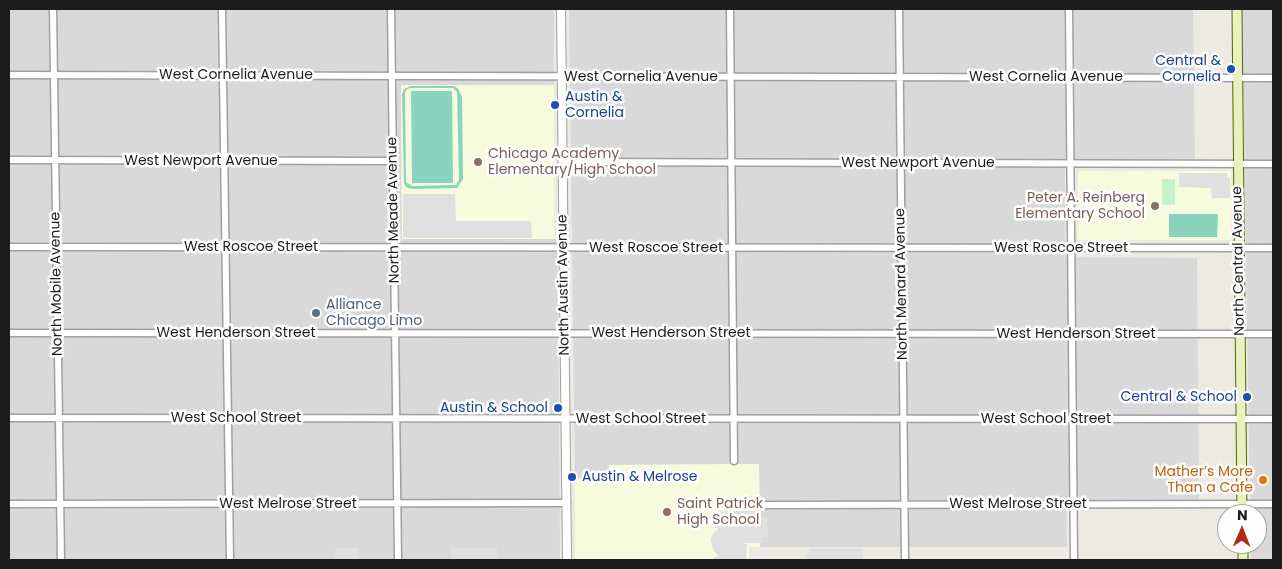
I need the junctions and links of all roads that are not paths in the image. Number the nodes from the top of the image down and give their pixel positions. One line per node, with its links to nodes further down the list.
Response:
1 (53, 9): 10 (street, North Mobile Avenue)
2 (222, 9): 11 (street)
3 (391, 9): 12 (street, North Meade Avenue)
4 (561, 9): 13 (street, North Austin Avenue)
5 (730, 9): 14 (street)
6 (899, 9): 15 (street, North Menard Avenue)
7 (1069, 9): 16 (street)
8 (1236, 9): 17 (main road, North Central Avenue)
9 (9, 75): 10 (street, West Cornelia Avenue)
10 (54, 75): 11 (street, West Cornelia Avenue); 20 (street, North Mobile Avenue)
11 (223, 75): 12 (street, West Cornelia Avenue); 21 (street)
12 (392, 76): 13 (street, West Cornelia Avenue); 22 (street, North Meade Avenue)
13 (561, 76): 14 (street, West Cornelia Avenue); 23 (street, North Austin Avenue)
14 (730, 77): 15 (street, West Cornelia Avenue); 24 (street)
15 (900, 77): 16 (street, West Cornelia Avenue); 25 (street, North Menard Avenue)
16 (1070, 77): 17 (street, West Cornelia Avenue); 26 (street)
17 (1237, 78): 18 (street, West Cornelia Avenue); 27 (main road, North Central Avenue)
18 (1273, 78)
19 (9, 160): 20 (street, West Newport Avenue)
20 (55, 160): 21 (street, West Newport Avenue); 30 (street, North Mobile Avenue)
21 (224, 161): 22 (street, West Newport Avenue); 31 (street)
22 (393, 161): 32 (street, North Meade Avenue)
23 (562, 162): 24 (street, West Newport Avenue); 33 (street, North Austin Avenue)
24 (731, 163): 25 (street, West Newport Avenue); 34 (street)
25 (901, 163): 26 (street, West Newport Avenue); 35 (street, North Menard Avenue)
26 (1070, 164): 27 (street, West Newport Avenue); 36 (street)
27 (1238, 164): 28 (street, West Newport Avenue); 37 (main road, North Central Avenue)
28 (1273, 164)
29 (9, 247): 30 (street, West Roscoe Street)
30 (56, 247): 31 (street, West Roscoe Street); 40 (street, North Mobile Avenue)
31 (225, 247): 32 (street, West Roscoe Street); 41 (street)
32 (394, 248): 33 (street, West Roscoe Street); 42 (street, North Meade Avenue)
33 (564, 248): 34 (street, West Roscoe Street); 43 (street, North Austin Avenue)
34 (732, 248): 35 (street, West Roscoe Street); 44 (street)
35 (902, 248): 36 (street, West Roscoe Street); 45 (street, North Menard Avenue)
36 (1071, 248): 37 (street, West Roscoe Street); 46 (street)
37 (1239, 248): 38 (street, West Roscoe Street); 47 (main road, North Central Avenue)
38 (1273, 248)
39 (9, 333): 40 (street, West Henderson Street)
40 (58, 333): 41 (street, West Henderson Street); 50 (street, North Mobile Avenue)
41 (226, 333): 42 (street, West Henderson Street); 51 (street)
42 (396, 333): 43 (street, West Henderson Street); 52 (street, North Meade Avenue)
43 (564, 333): 44 (street, West Henderson Street); 53 (street, North Austin Avenue)
44 (732, 333): 45 (street, West Henderson Street); 54 (street)
45 (903, 334): 46 (street, West Henderson Street); 55 (street, North Menard Avenue)
46 (1072, 334): 47 (street, West Henderson Street); 56 (street)
47 (1240, 334): 48 (street, West Henderson Street); 57 (main road, North Central Avenue)
48 (1273, 334)
49 (9, 418): 50 (street, West School Street)
50 (59, 418): 51 (street, West School Street); 63 (street, North Mobile Avenue)
51 (228, 418): 52 (street, West School Street); 64 (street)
52 (397, 418): 53 (street, West School Street); 60 (street, North Meade Avenue)
53 (566, 418): 54 (street, West School Street); 61 (street, North Austin Avenue)
54 (733, 419): 55 (street, West School Street); 59 (street)
55 (904, 419): 56 (street, West School Street); 65 (street, North Menard Avenue)
56 (1072, 419): 57 (street, West School Street); 66 (street)
57 (1241, 419): 58 (street, West School Street); 68 (main road, North Central Avenue)
58 (1273, 419)
59 (734, 461)
60 (398, 503): 61 (street, West Melrose Street); 64 (street, West Melrose Street); 72 (street, North Meade Avenue)
61 (566, 503): 73 (street, North Austin Avenue)
62 (9, 504): 63 (street, West Melrose Street)
63 (60, 504): 64 (street, West Melrose Street); 70 (street, North Mobile Avenue)
64 (229, 504): 71 (street)
65 (904, 504): 66 (street, West Melrose Street); 69 (street, West Melrose Street); 74 (street, North Menard Avenue)
66 (1073, 504): 67 (street, West Melrose Street); 75 (street)
67 (1217, 504)
68 (1242, 504)
69 (763, 505)
70 (61, 560)
71 (230, 560)
72 (398, 560)
73 (567, 560)
74 (905, 560)
75 (1074, 560)

